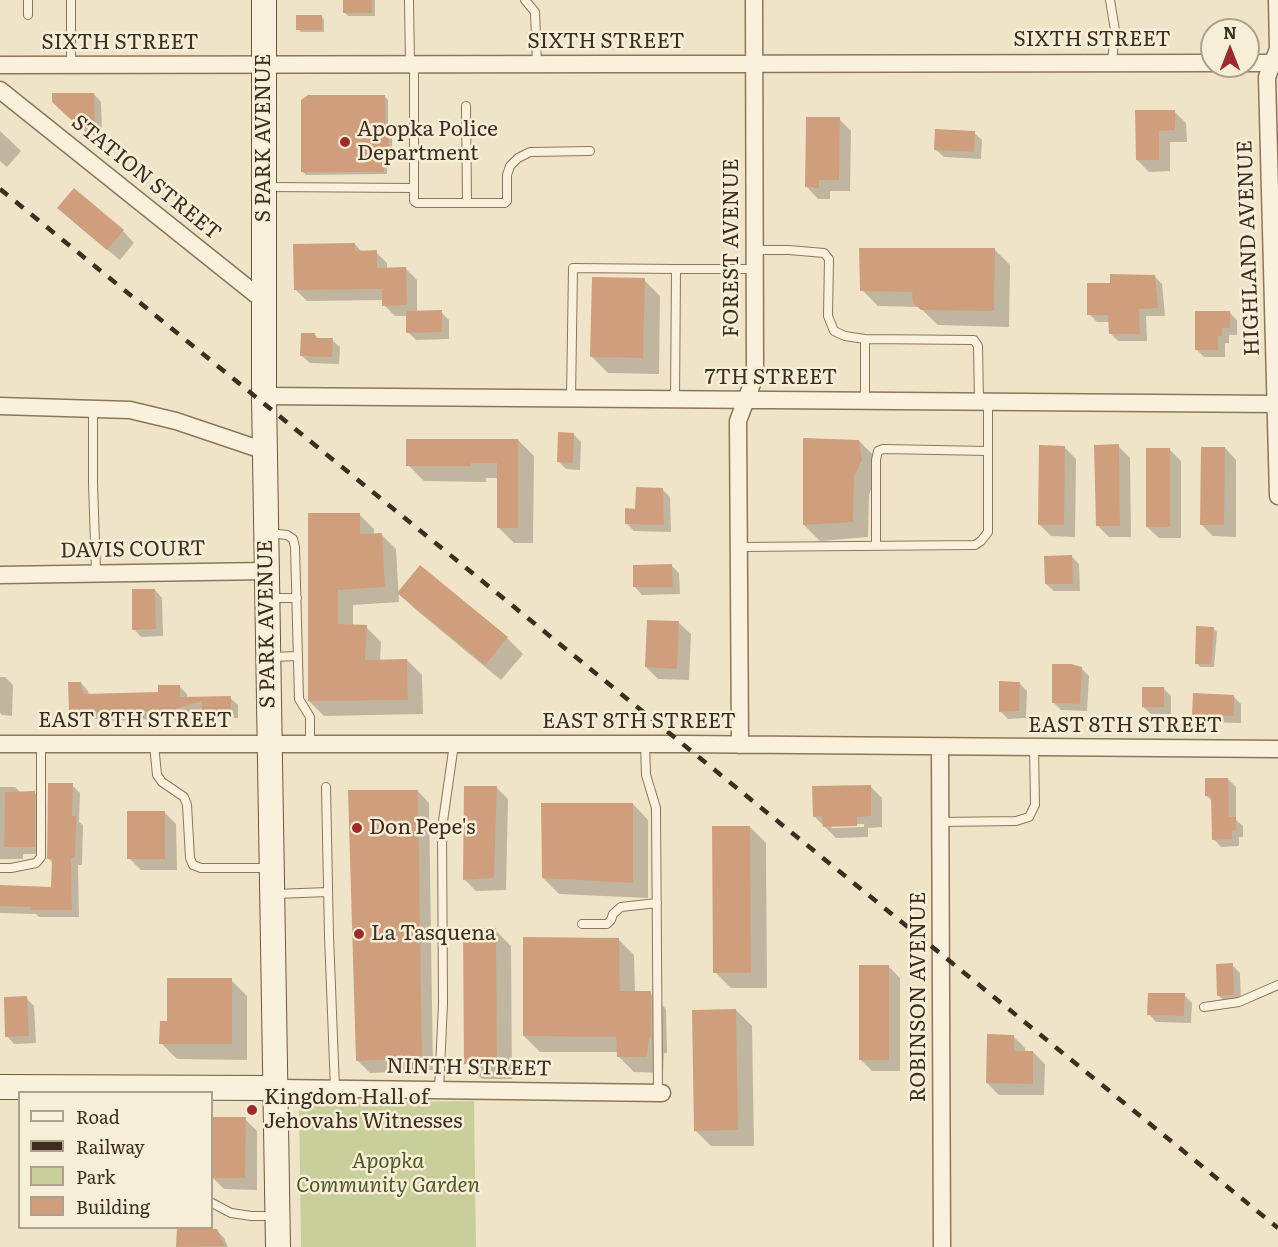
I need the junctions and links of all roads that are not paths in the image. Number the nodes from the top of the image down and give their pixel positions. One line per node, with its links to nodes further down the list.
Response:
1 (28, 0): 9 (lane)
2 (71, 0): 15 (lane)
3 (264, 0): 18 (main road, S PARK AVENUE)
4 (410, 0): 16 (lane)
5 (525, 0): 17 (lane)
6 (754, 0): 10 (street, FOREST AVENUE)
7 (1110, 0): 11 (lane)
8 (1277, 0): 13 (street, HIGHLAND AVENUE)
9 (28, 15)
10 (753, 63): 11 (street, SIXTH STREET); 17 (street, SIXTH STREET); 26 (street, FOREST AVENUE)
11 (1112, 63): 12 (street, SIXTH STREET)
12 (1200, 63)
13 (1275, 63): 22 (street, HIGHLAND AVENUE)
14 (0, 65): 15 (street, SIXTH STREET)
15 (71, 65): 18 (street, SIXTH STREET)
16 (412, 65): 17 (street, SIXTH STREET); 18 (street, SIXTH STREET); 24 (lane)
17 (537, 65)
18 (263, 66): 23 (main road, S PARK AVENUE)
19 (0, 90): 29 (street, STATION STREET)
20 (466, 106): 25 (lane)
21 (590, 151): 25 (lane)
22 (1273, 157): 37 (street, HIGHLAND AVENUE)
23 (263, 187): 24 (lane); 29 (main road, S PARK AVENUE)
24 (414, 188): 25 (lane)
25 (467, 203)
26 (754, 250): 28 (street, FOREST AVENUE); 30 (lane)
27 (676, 269): 28 (lane); 32 (lane); 33 (lane)
28 (754, 269): 34 (street, FOREST AVENUE)
29 (264, 302): 31 (main road, S PARK AVENUE)
30 (865, 339): 35 (lane); 36 (lane)
31 (264, 396): 32 (street, 7TH STREET); 40 (main road, S PARK AVENUE)
32 (572, 399): 33 (street, 7TH STREET)
33 (675, 400): 34 (street, 7TH STREET)
34 (745, 401): 35 (street, 7TH STREET); 45 (street, FOREST AVENUE)
35 (865, 401): 36 (street, 7TH STREET)
36 (984, 402): 37 (street, 7TH STREET); 41 (lane)
37 (1277, 404): 42 (street, HIGHLAND AVENUE)
38 (0, 406): 39 (street)
39 (93, 409): 40 (street); 47 (lane)
40 (265, 451): 43 (main road, S PARK AVENUE)
41 (988, 451): 44 (lane); 44 (lane)
42 (1278, 496)
43 (266, 532): 46 (main road, S PARK AVENUE); 50 (lane)
44 (876, 546): 45 (lane)
45 (739, 547): 60 (street, FOREST AVENUE)
46 (267, 571): 47 (street, DAVIS COURT); 49 (main road, S PARK AVENUE)
47 (96, 573): 48 (street, DAVIS COURT)
48 (0, 575)
49 (267, 598): 50 (lane); 52 (main road, S PARK AVENUE)
50 (297, 598): 51 (lane)
51 (298, 656): 52 (lane); 57 (lane)
52 (267, 657): 56 (main road, S PARK AVENUE)
53 (0, 744): 54 (street, EAST 8TH STREET)
54 (40, 744): 55 (street, EAST 8TH STREET); 66 (lane)
55 (154, 744): 56 (street, EAST 8TH STREET); 67 (lane)
56 (268, 744): 57 (street, EAST 8TH STREET); 67 (main road, S PARK AVENUE)
57 (310, 744): 58 (street, EAST 8TH STREET)
58 (454, 744): 59 (street, EAST 8TH STREET); 78 (lane)
59 (645, 744): 60 (street, EAST 8TH STREET); 70 (lane)
60 (740, 745): 61 (street, EAST 8TH STREET)
61 (940, 747): 62 (street, EAST 8TH STREET); 65 (street, ROBINSON AVENUE)
62 (1034, 747): 63 (street, EAST 8TH STREET); 65 (lane)
63 (1278, 749)
64 (326, 787): 68 (lane)
65 (940, 822): 83 (street, ROBINSON AVENUE)
66 (0, 868)
67 (271, 868): 69 (main road, S PARK AVENUE)
68 (328, 892): 69 (lane); 76 (lane)
69 (272, 894): 75 (main road, S PARK AVENUE)
70 (657, 903): 71 (lane); 79 (lane)
71 (582, 924)
72 (1278, 985): 73 (lane)
73 (1204, 1007)
74 (0, 1087): 77 (main road)
75 (276, 1088): 76 (street, NINTH STREET); 77 (main road); 81 (main road, S PARK AVENUE)
76 (335, 1089): 78 (street, NINTH STREET)
77 (201, 1090)
78 (440, 1090): 79 (street, NINTH STREET)
79 (660, 1092)
80 (213, 1204): 81 (lane)
81 (278, 1216): 82 (main road, S PARK AVENUE)
82 (278, 1247)
83 (942, 1247)

